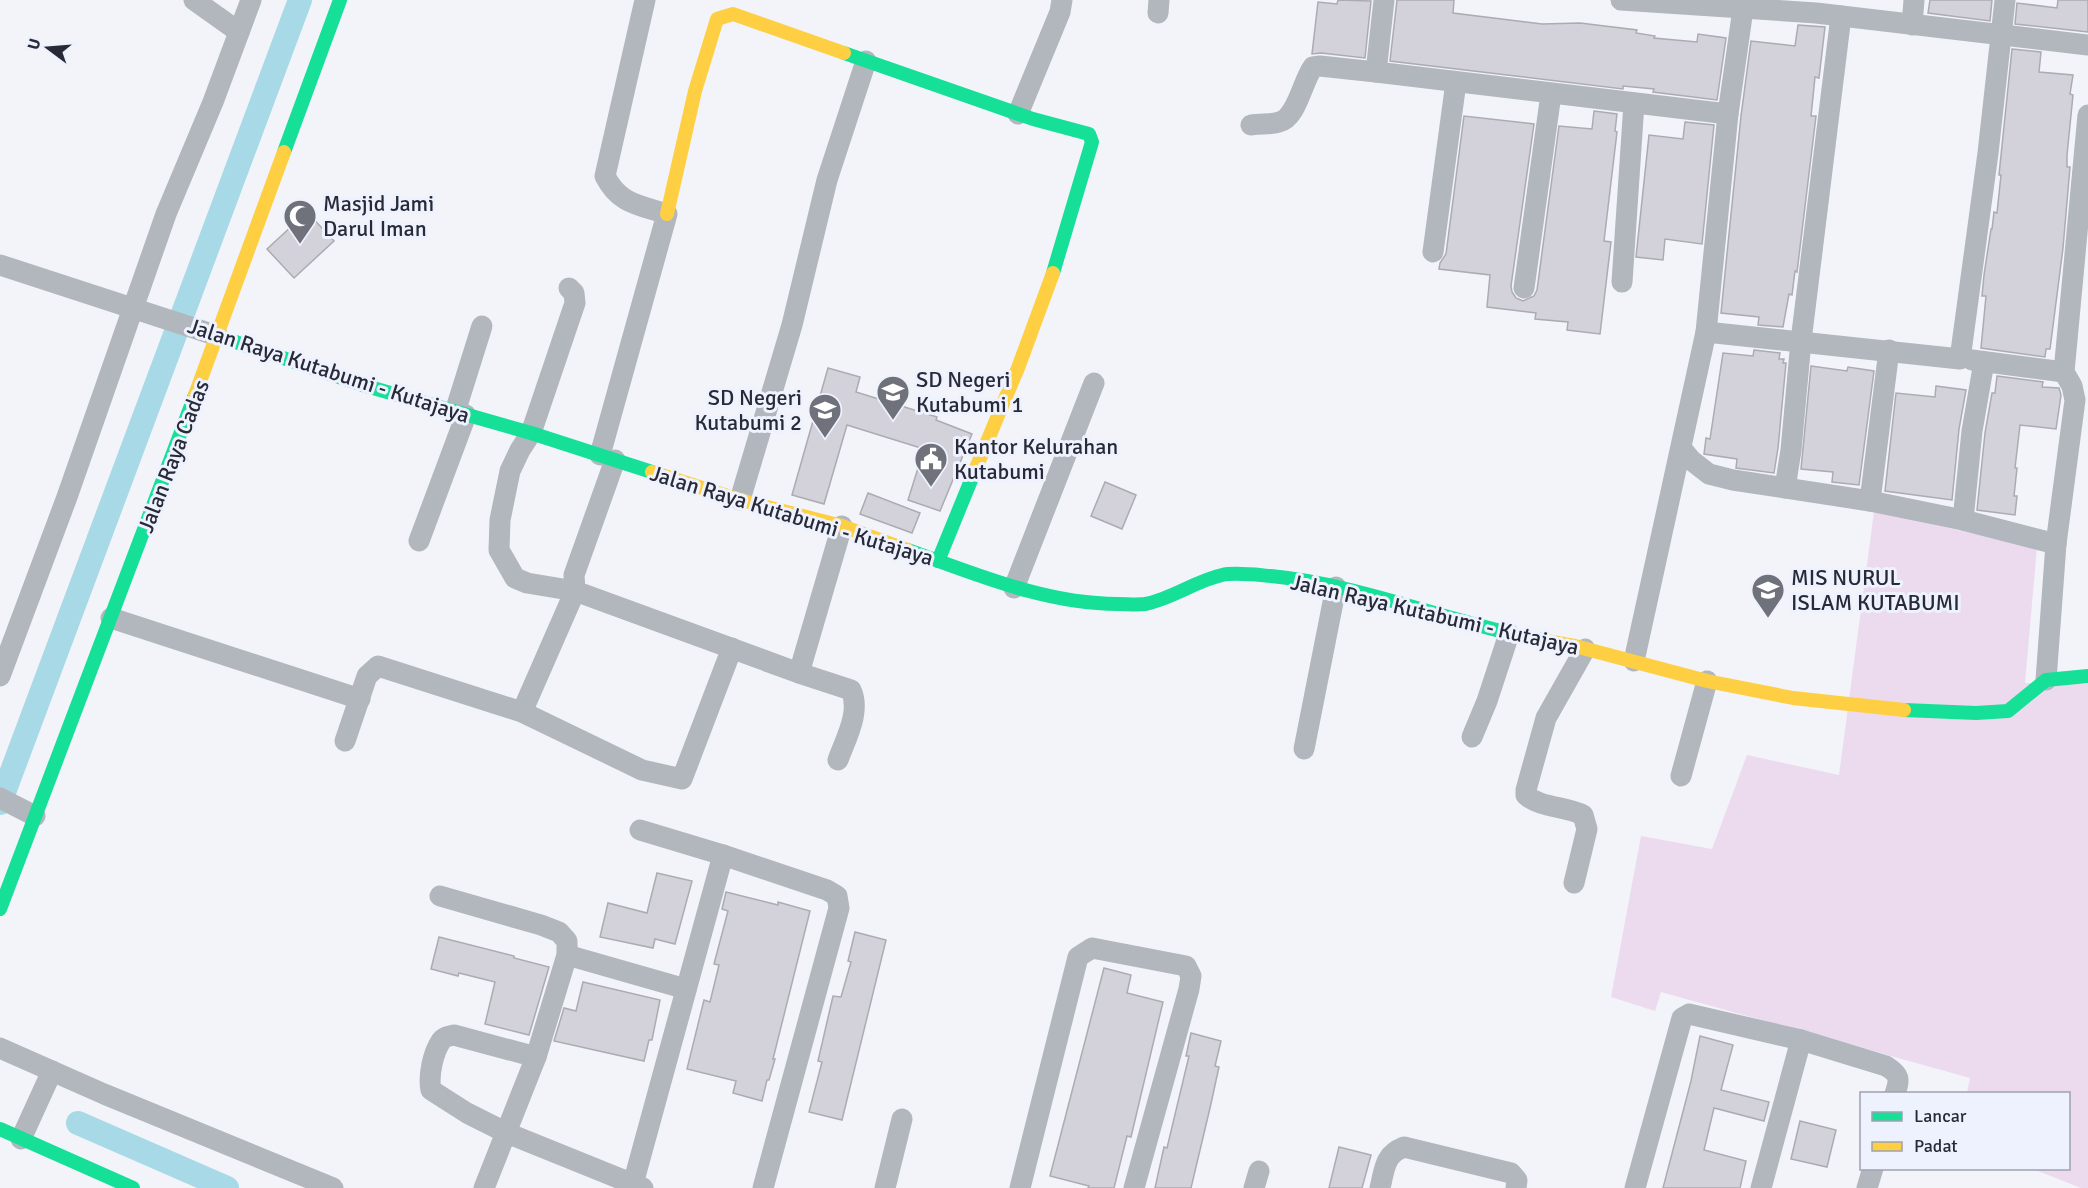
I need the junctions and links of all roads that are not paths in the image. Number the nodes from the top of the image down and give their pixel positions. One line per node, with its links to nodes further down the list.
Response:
1 (194, 0): 15 (street)
2 (251, 0): 15 (street)
3 (340, 0): 37 (street, Jalan Raya Cadas)
4 (645, 0): 28 (street)
5 (1062, 0): 23 (street)
6 (1384, 0): 19 (street)
7 (1629, 0): 10 (street)
8 (1914, 0): 14 (street)
9 (2005, 0): 16 (street)
10 (1732, 6): 11 (street); 24 (street)
11 (1817, 7): 13 (street)
12 (748, 10): 18 (street); 28 (street)
13 (1841, 16): 14 (street); 38 (street)
14 (1912, 25): 16 (street)
15 (239, 32): 34 (street)
16 (2001, 34): 17 (street); 40 (street)
17 (2088, 45)
18 (866, 61): 23 (street); 49 (street)
19 (1376, 72): 20 (street); 26 (street)
20 (1456, 82): 21 (street); 29 (street)
21 (1551, 94): 22 (street); 33 (street)
22 (1634, 102): 24 (street); 31 (street)
23 (1018, 114): 55 (street)
24 (1728, 114): 36 (street)
25 (2088, 115): 27 (street)
26 (1251, 125)
27 (2084, 188): 42 (street)
28 (667, 214): 47 (street)
29 (1433, 252)
30 (0, 265): 34 (street, Jalan Raya Kutabumi - Kutajaya)
31 (1622, 282)
32 (569, 288): 45 (street)
33 (1524, 288)
34 (138, 310): 37 (street, Jalan Raya Kutabumi - Kutajaya); 65 (street)
35 (482, 326): 44 (street)
36 (1706, 332): 38 (street); 46 (street)
37 (218, 336): 44 (street, Jalan Raya Kutabumi - Kutajaya); 59 (street, Jalan Raya Cadas)
38 (1801, 341): 39 (street); 48 (street)
39 (1889, 351): 40 (street); 50 (street)
40 (1960, 359): 41 (street)
41 (1984, 362): 42 (street); 51 (street)
42 (2064, 372): 54 (street)
43 (1094, 383): 57 (street)
44 (460, 413): 45 (street, Jalan Raya Kutabumi - Kutajaya); 53 (street)
45 (531, 433): 47 (street, Jalan Raya Kutabumi - Kutajaya); 58 (street)
46 (1681, 448): 48 (street); 63 (street)
47 (608, 457): 49 (street, Jalan Raya Kutabumi - Kutajaya); 58 (street)
48 (1785, 488): 50 (street)
49 (740, 500): 52 (street, Jalan Raya Kutabumi - Kutajaya)
50 (1870, 501): 51 (street)
51 (1963, 520): 54 (street)
52 (842, 526): 55 (street, Jalan Raya Kutabumi - Kutajaya); 64 (street)
53 (419, 541)
54 (2056, 544): 67 (street)
55 (938, 561): 57 (street, Jalan Raya Kutabumi - Kutajaya)
56 (1336, 587): 57 (street, Jalan Raya Kutabumi - Kutajaya); 60 (street, Jalan Raya Kutabumi - Kutajaya); 73 (street)
57 (1014, 588)
58 (575, 591): 61 (street); 70 (street)
59 (111, 618): 69 (street); 77 (street, Jalan Raya Cadas)
60 (1509, 634): 62 (street, Jalan Raya Kutabumi - Kutajaya); 71 (street)
61 (732, 648): 64 (street); 70 (street)
62 (1586, 649): 63 (street, Jalan Raya Kutabumi - Kutajaya); 80 (street)
63 (1634, 661): 68 (street, Jalan Raya Kutabumi - Kutajaya)
64 (799, 673): 74 (street)
65 (0, 676)
66 (2088, 676): 67 (street)
67 (2046, 680): 68 (street, Jalan Raya Kutabumi - Kutajaya)
68 (1707, 681): 75 (street)
69 (360, 699): 70 (street); 72 (street)
70 (522, 712)
71 (1472, 736)
72 (345, 741)
73 (1304, 749)
74 (838, 760)
75 (1681, 776)
76 (8, 802): 77 (street)
77 (35, 816): 82 (street, Jalan Raya Cadas)
78 (640, 830): 79 (street)
79 (723, 855): 84 (street); 99 (street)
80 (1574, 883)
81 (440, 896): 83 (street)
82 (0, 909)
83 (567, 955): 84 (street); 87 (street)
84 (686, 989): 95 (street)
85 (1801, 1040): 89 (street); 105 (street); 106 (street)
86 (0, 1048): 88 (street)
87 (536, 1057): 92 (street); 92 (street)
88 (52, 1071): 93 (street); 97 (street)
89 (1896, 1092)
90 (902, 1119): 100 (street)
91 (0, 1129): 93 (street)
92 (507, 1133): 95 (street); 98 (street)
93 (21, 1138): 96 (street)
94 (1872, 1170): 107 (street)
95 (638, 1186)
96 (133, 1188)
97 (333, 1188)
98 (484, 1188)
99 (763, 1188)
100 (885, 1188)
101 (1020, 1188): 102 (street)
102 (1134, 1188)
103 (1380, 1188): 104 (street)
104 (1516, 1188)
105 (1635, 1188)
106 (1761, 1188)
107 (1867, 1188)

